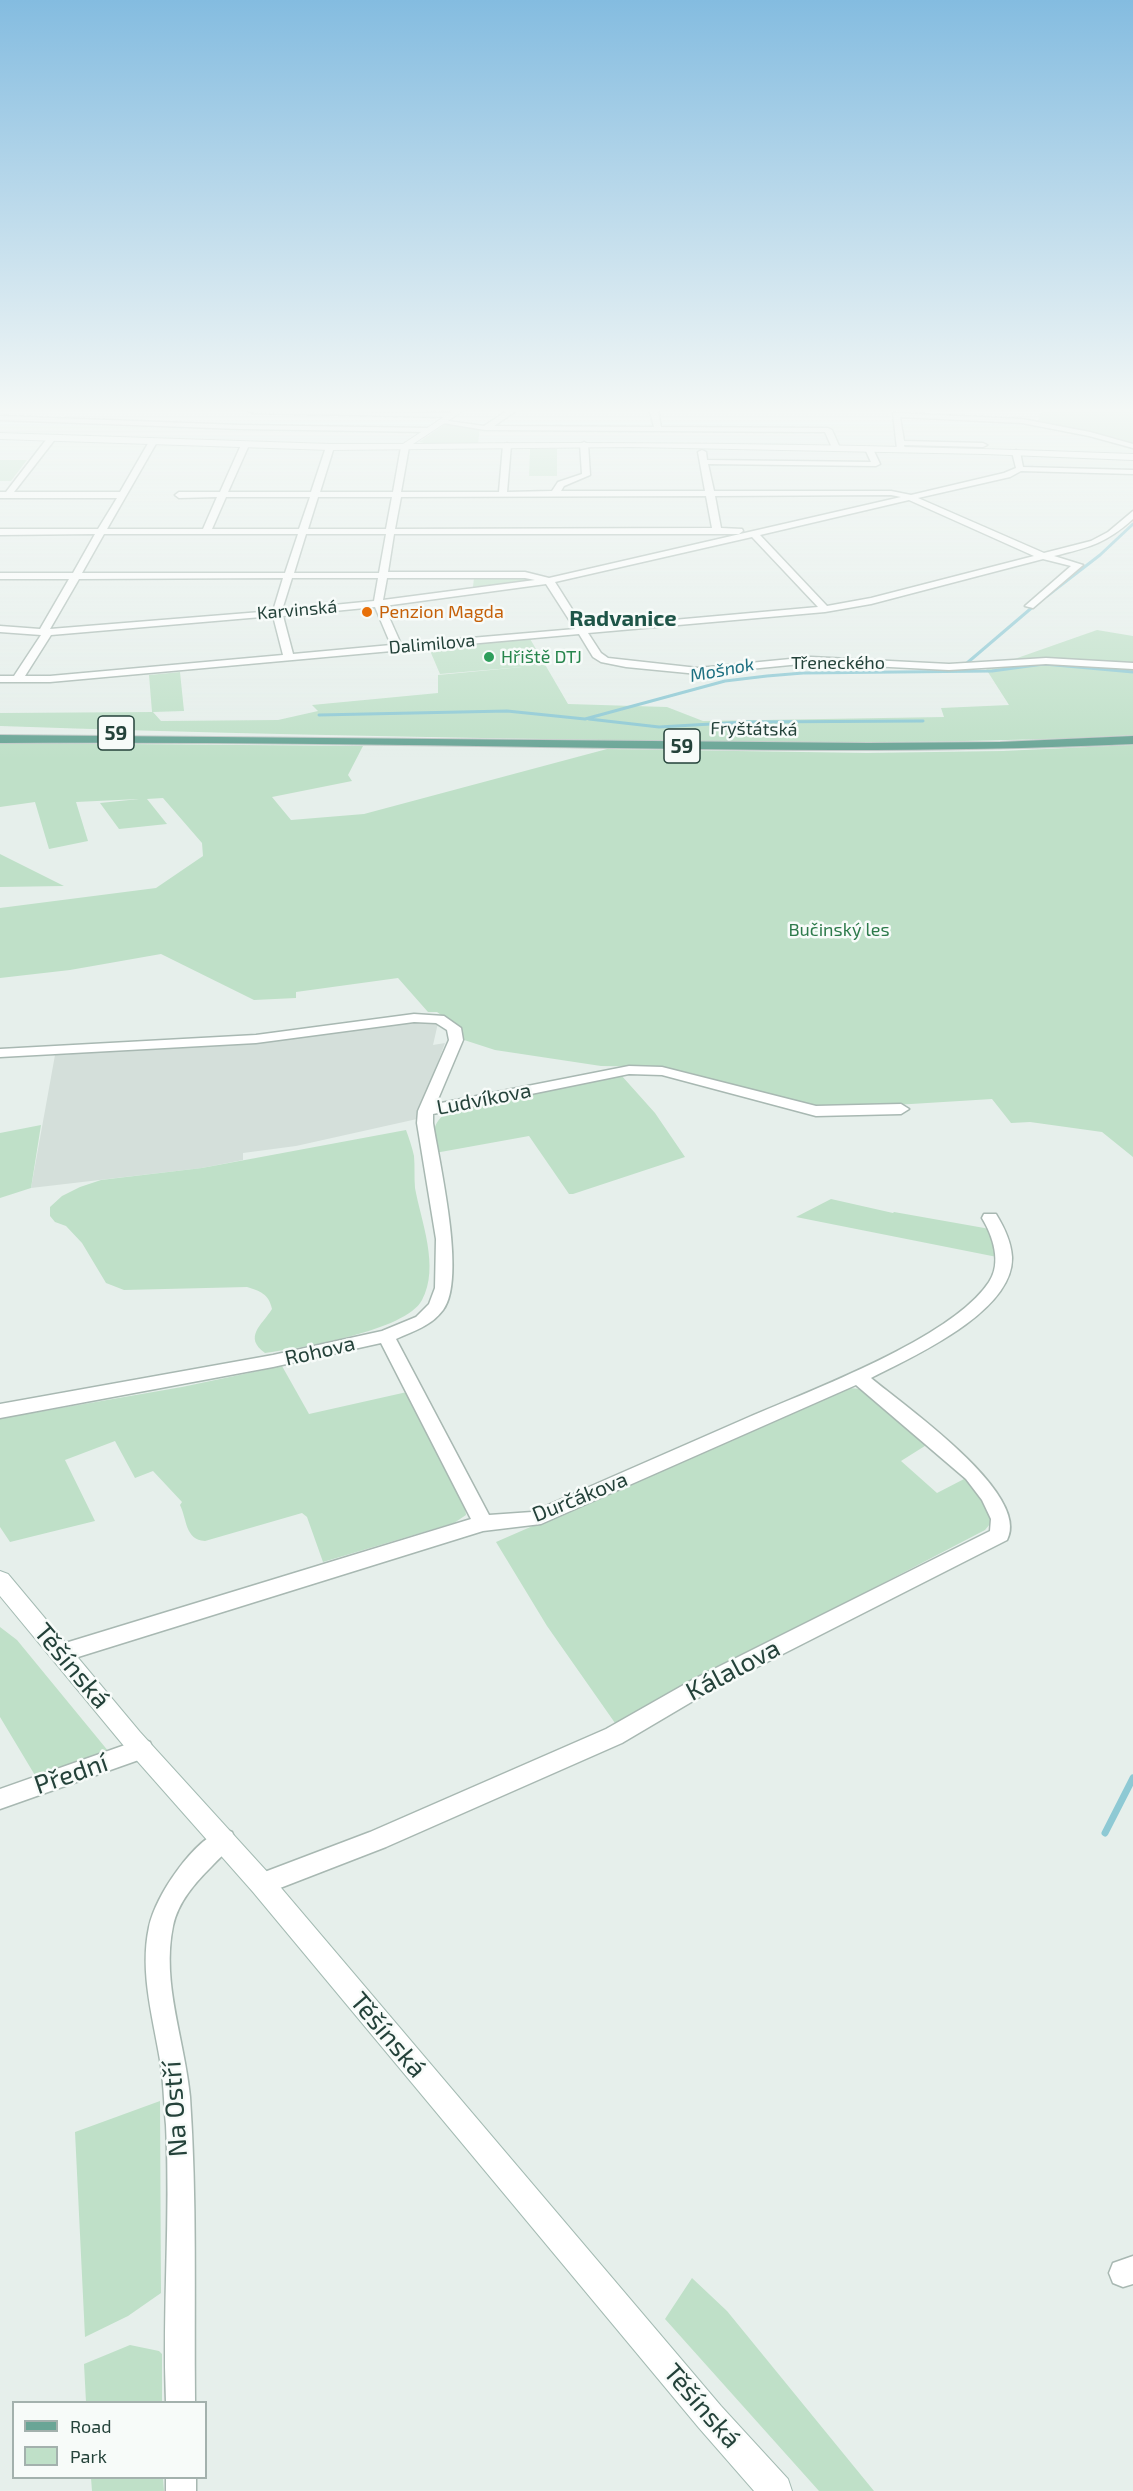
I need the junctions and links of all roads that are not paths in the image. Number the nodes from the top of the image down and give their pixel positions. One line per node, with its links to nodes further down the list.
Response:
1 (102, 527): 11 (street)
2 (208, 527): 12 (street)
3 (303, 527): 13 (street)
4 (391, 527): 14 (street)
5 (716, 527): 9 (street)
6 (783, 527): 15 (street, Karvinská)
7 (976, 527): 16 (street)
8 (1118, 527): 16 (street, Dalimilova)
9 (717, 531): 14 (street); 15 (street)
10 (0, 532): 11 (street)
11 (99, 532): 12 (street); 18 (street)
12 (206, 532): 13 (street)
13 (301, 532): 14 (street); 19 (street)
14 (390, 532): 20 (street)
15 (754, 534): 21 (street, Karvinská); 24 (street)
16 (1042, 556): 23 (street); 24 (street, Dalimilova)
17 (0, 576): 18 (street)
18 (75, 576): 19 (street); 28 (street)
19 (287, 576): 20 (street); 25 (street)
20 (382, 576): 21 (street); 22 (street)
21 (549, 581): 22 (street, Karvinská); 27 (street, Třeneckého)
22 (378, 603): 25 (street, Karvinská); 29 (street)
23 (1030, 606)
24 (825, 609): 27 (street, Dalimilova)
25 (277, 612): 28 (street, Karvinská); 30 (street)
26 (0, 629): 28 (street, Karvinská)
27 (580, 631): 29 (street, Dalimilova); 31 (street, Třeneckého)
28 (46, 632): 33 (street)
29 (397, 647): 30 (street, Dalimilova)
30 (289, 657): 33 (street, Dalimilova)
31 (1133, 666)
32 (0, 680): 33 (street, Dalimilova)
33 (16, 680)
34 (0, 729): 36 (main road, Fryštátská / 59)
35 (0, 738): 36 (main road, Fryštátská / 59)
36 (231, 739): 37 (main road, Fryštátská / 59)
37 (1133, 740)
38 (0, 1053): 40 (street, Ludvíkova)
39 (901, 1109): 40 (street, Ludvíkova)
40 (426, 1110): 42 (street, Rohova)
41 (990, 1218): 43 (street, Durčákova)
42 (386, 1336): 44 (street, Rohova); 45 (street)
43 (858, 1377): 45 (street, Durčákova); 51 (street, Kálalova)
44 (0, 1411)
45 (483, 1523): 47 (street, Durčákova)
46 (0, 1580): 47 (street, Těšínská)
47 (62, 1653): 48 (street, Těšínská)
48 (142, 1749): 49 (street, Přední); 50 (street, Těšínská)
49 (0, 1798)
50 (224, 1839): 51 (street, Těšínská); 52 (street, Na Ostří)
51 (262, 1884): 53 (street, Těšínská)
52 (180, 2401)
53 (776, 2491)

